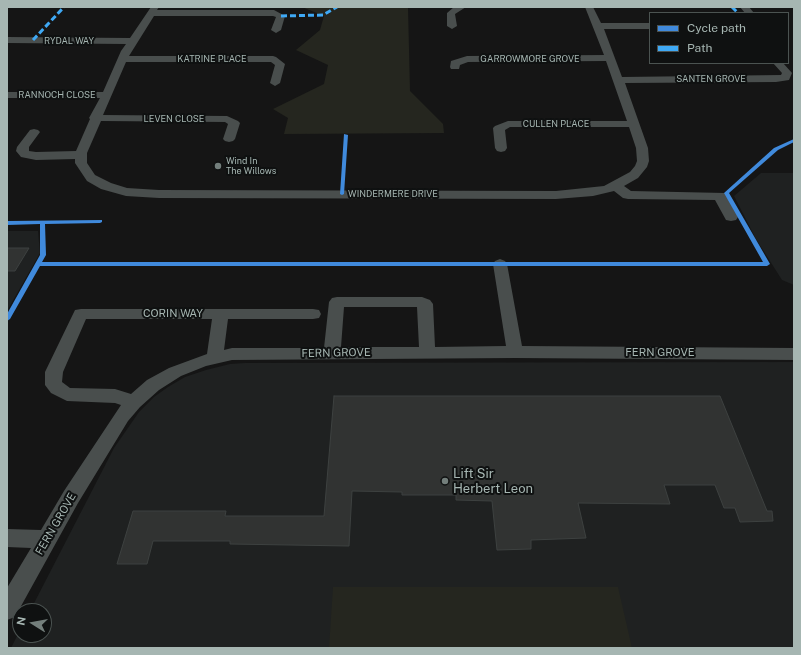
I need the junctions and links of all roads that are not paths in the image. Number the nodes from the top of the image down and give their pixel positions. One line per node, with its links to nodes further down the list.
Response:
1 (462, 7): 4 (street)
2 (589, 7): 5 (street, WINDERMERE DRIVE)
3 (153, 10): 7 (street); 9 (street)
4 (452, 26)
5 (598, 26): 6 (street); 10 (street, WINDERMERE DRIVE)
6 (649, 26)
7 (276, 30)
8 (7, 40): 9 (street, RYDAL WAY)
9 (132, 41): 11 (street)
10 (610, 58): 13 (street, GARROWMORE GROVE); 14 (street, WINDERMERE DRIVE)
11 (123, 59): 15 (street, KATRINE PLACE); 17 (street)
12 (779, 64): 14 (street, SANTEN GROVE)
13 (455, 67)
14 (618, 80): 19 (street, WINDERMERE DRIVE)
15 (275, 83)
16 (7, 95): 17 (street, RANNOCH CLOSE)
17 (106, 95): 18 (street)
18 (96, 118): 21 (street, LEVEN CLOSE); 23 (street)
19 (634, 124): 22 (street, CULLEN PLACE); 24 (street, WINDERMERE DRIVE)
20 (34, 132): 23 (street)
21 (229, 139)
22 (501, 148)
23 (80, 155): 24 (street, WINDERMERE DRIVE)
24 (615, 186): 25 (street)
25 (731, 217)
26 (500, 264): 30 (street)
27 (221, 314): 28 (street, CORIN WAY); 33 (street); 34 (street, CORIN WAY)
28 (313, 314)
29 (427, 352): 30 (street, FERN GROVE); 31 (street, FERN GROVE); 31 (street)
30 (515, 352): 32 (street, FERN GROVE)
31 (332, 353): 33 (street, FERN GROVE)
32 (794, 354)
33 (215, 357): 34 (street, FERN GROVE)
34 (134, 402): 36 (street, FERN GROVE)
35 (7, 538): 36 (street)
36 (46, 538): 37 (street, FERN GROVE)
37 (7, 608)

